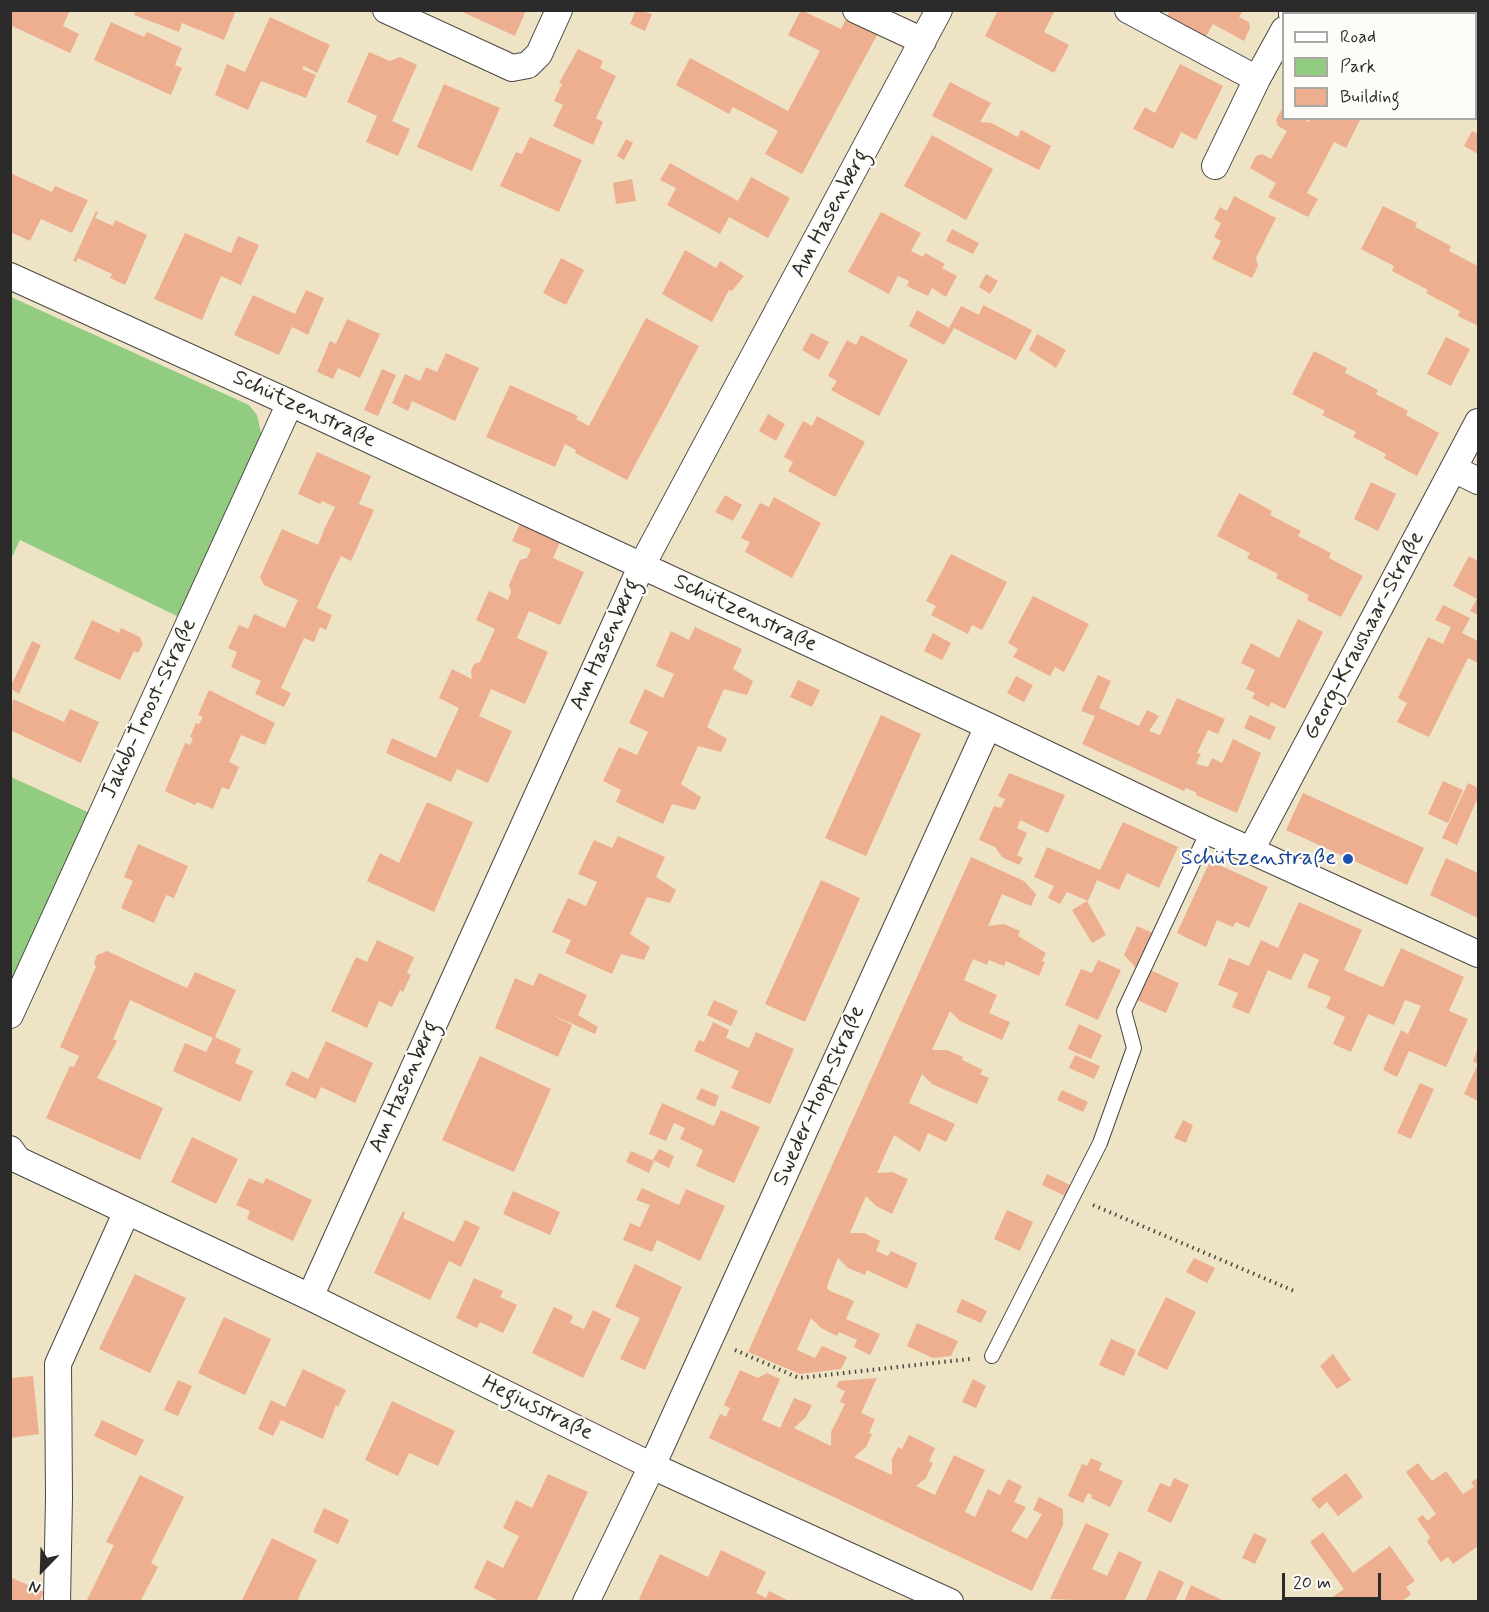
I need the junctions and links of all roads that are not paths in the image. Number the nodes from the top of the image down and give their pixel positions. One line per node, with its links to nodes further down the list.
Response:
1 (386, 10): 2 (street)
2 (559, 10)
3 (856, 10): 7 (street)
4 (939, 10): 7 (street, Am Hasenberg)
5 (1128, 10): 8 (street)
6 (1282, 34): 8 (street)
7 (923, 41): 15 (street, Am Hasenberg)
8 (1257, 79): 9 (street)
9 (1215, 166)
10 (10, 276): 11 (street, Schützenstraße)
11 (290, 403): 15 (street, Schützenstraße); 20 (street, Jakob-Troost-Straße)
12 (1479, 422): 13 (street, Georg-Kraushaar-Straße)
13 (1454, 469): 14 (street); 18 (street, Georg-Kraushaar-Straße)
14 (1479, 481)
15 (641, 567): 16 (street, Schützenstraße); 23 (street, Am Hasenberg)
16 (988, 726): 17 (street, Schützenstraße); 25 (street, Sweder-Hopp-Straße)
17 (1208, 831): 18 (street, Schützenstraße); 24 (lane)
18 (1251, 850): 19 (street, Schützenstraße)
19 (1479, 954)
20 (10, 1015)
21 (10, 1149): 22 (street, Hegiusstraße)
22 (126, 1211): 23 (street, Hegiusstraße); 26 (street)
23 (310, 1297): 25 (street, Hegiusstraße)
24 (992, 1356)
25 (652, 1466): 27 (street, Sweder-Hopp-Straße); 28 (street, Hegiusstraße)
26 (57, 1602)
27 (586, 1602)
28 (950, 1602)

